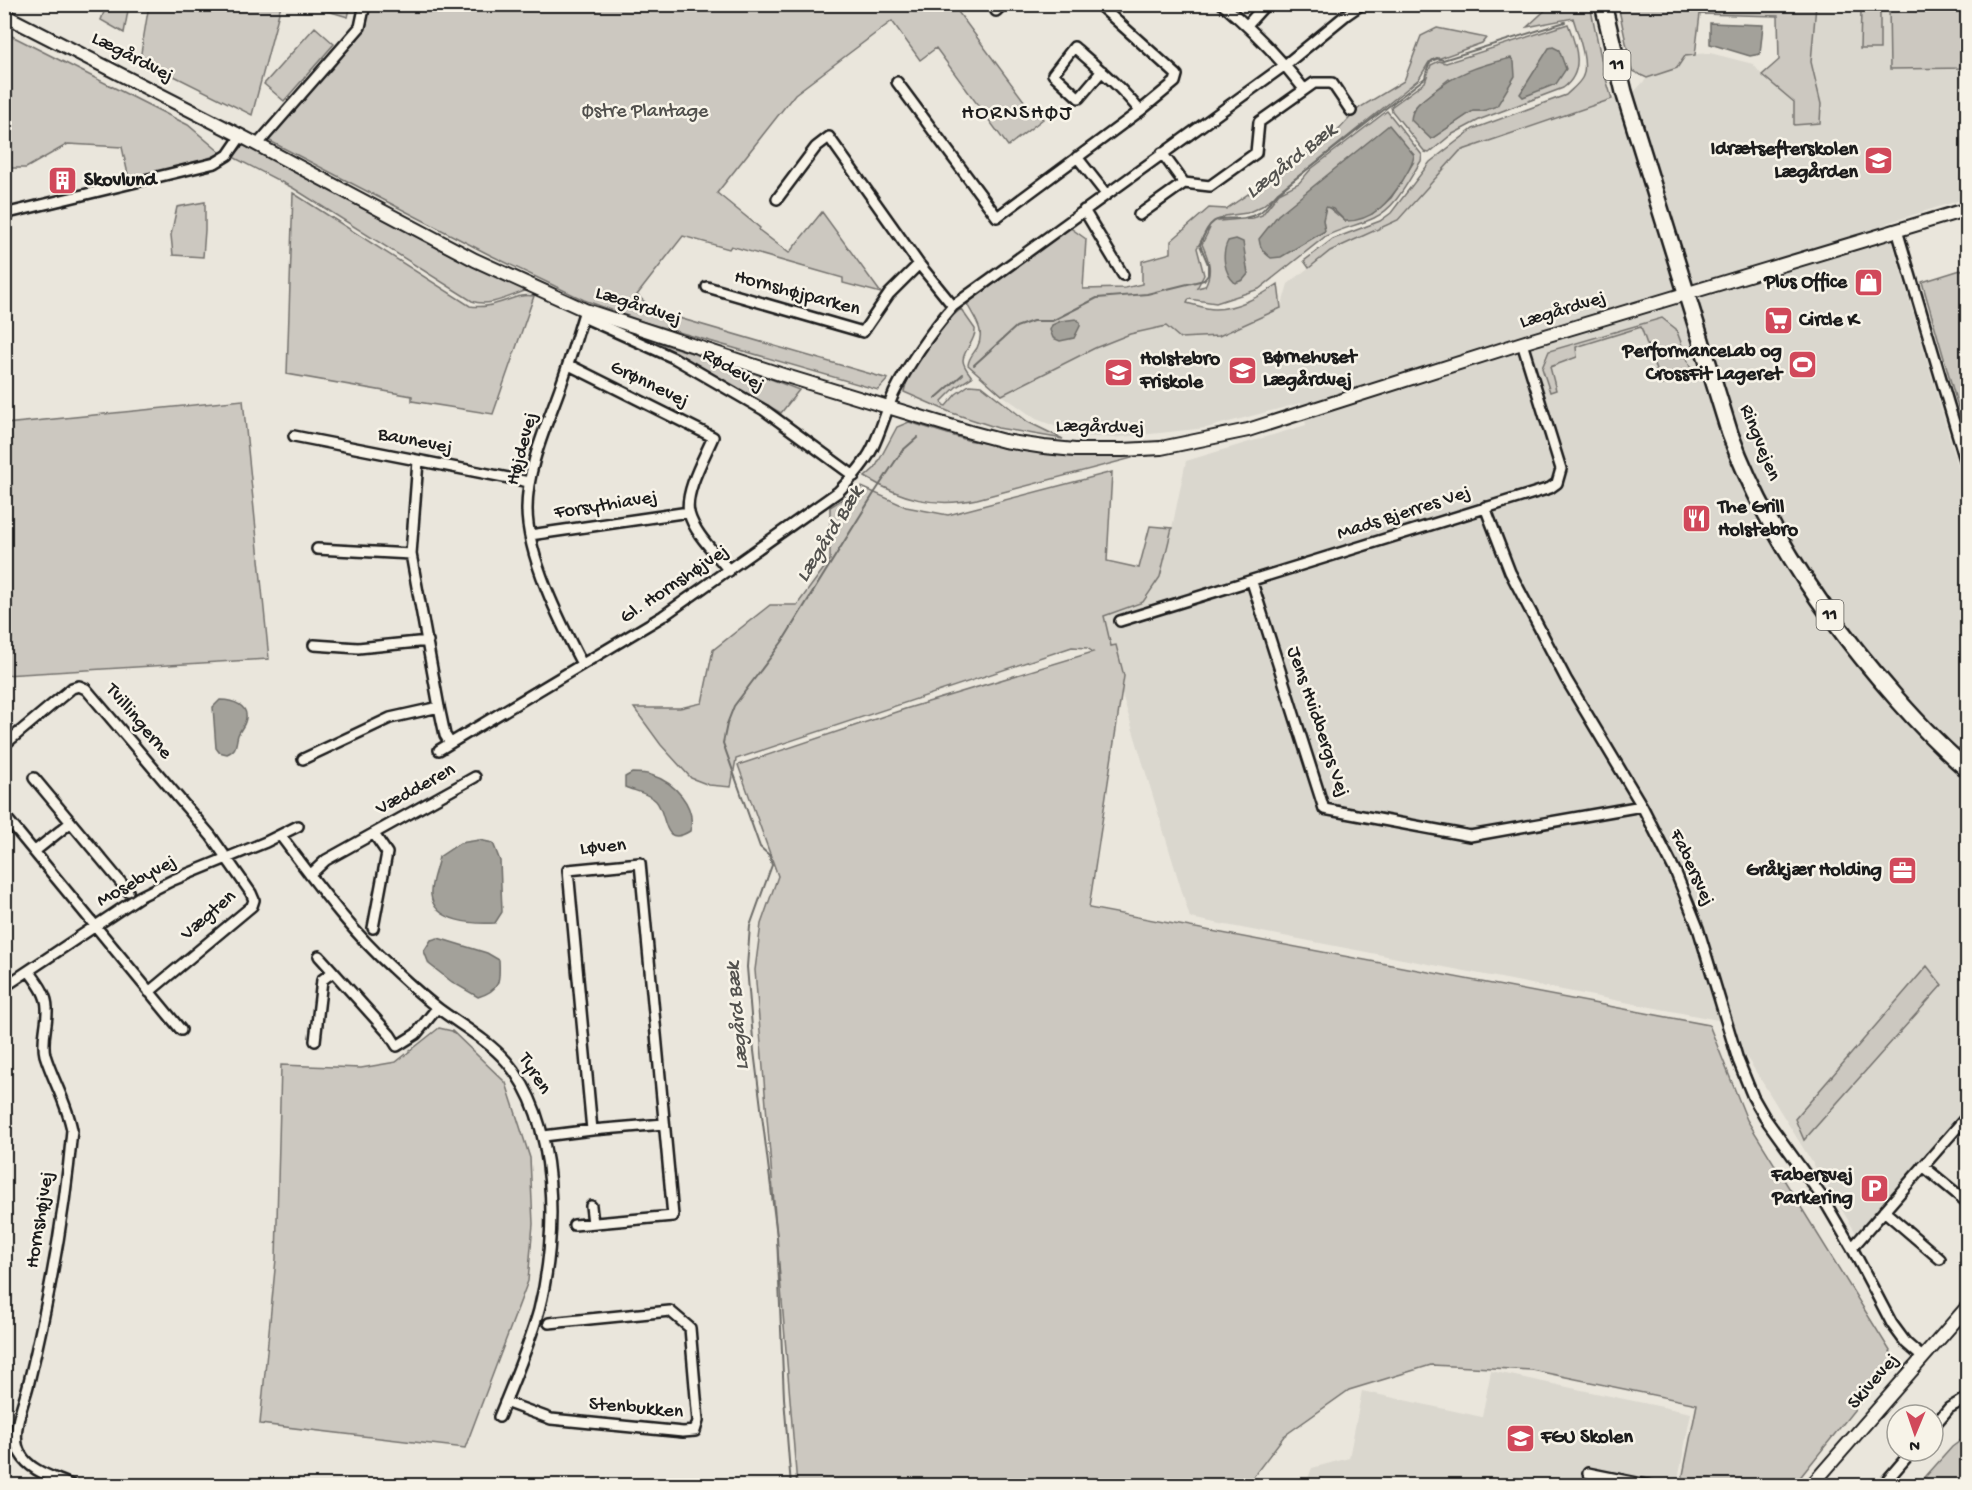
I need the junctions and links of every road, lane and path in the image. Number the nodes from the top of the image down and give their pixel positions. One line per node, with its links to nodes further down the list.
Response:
1 (365, 4): 16 (street)
2 (1098, 4): 13 (street)
3 (1222, 4): 8 (street)
4 (1266, 4): 8 (street)
5 (1362, 4): 9 (street)
6 (1603, 4): 30 (main road, Ringvejen / 11)
7 (4, 15): 15 (street, Lægårdvej)
8 (1247, 25): 9 (street)
9 (1285, 65): 12 (street); 17 (street)
10 (1102, 72): 10 (street); 13 (street)
11 (897, 82): 18 (street)
12 (1304, 89): 14 (street); 19 (street)
13 (1140, 111): 18 (street)
14 (1351, 111)
15 (241, 136): 16 (street, Lægårdvej); 24 (street)
16 (257, 145): 32 (street, Lægårdvej)
17 (1162, 153): 19 (street); 20 (street)
18 (1077, 157): 20 (street)
19 (1184, 183): 25 (street)
20 (1106, 194): 23 (street)
21 (777, 199): 27 (street)
22 (1968, 209): 26 (street, Lægårdvej)
23 (1084, 210): 28 (street); 31 (street)
24 (4, 214)
25 (1139, 215)
26 (1897, 230): 30 (street, Lægårdvej); 38 (street)
27 (919, 264): 29 (street, Hornshøjparken); 31 (street)
28 (1123, 275)
29 (707, 287)
30 (1687, 294): 33 (street, Lægårdvej); 57 (main road, Ringvejen / 11)
31 (953, 306): 35 (street)
32 (584, 314): 34 (street, Højdevej); 35 (street, Lægårdvej); 39 (street, Rødevej)
33 (1522, 344): 35 (street, Lægårdvej); 41 (street, Mads Bjerres Vej)
34 (569, 365): 40 (street, Højdevej); 42 (street, Grønnevej)
35 (889, 407): 39 (street, Gl. Hornshøjvej)
36 (294, 436): 37 (street, Baunevej)
37 (418, 461): 40 (street, Baunevej); 45 (street)
38 (1968, 470)
39 (854, 476): 46 (street, Gl. Hornshøjvej)
40 (529, 482): 43 (street, Højdevej)
41 (1485, 507): 47 (street, Mads Bjerres Vej); 60 (street, Fabersvej)
42 (689, 512): 43 (street, Forsythiavej); 46 (street)
43 (530, 536): 51 (street, Højdevej)
44 (317, 549): 45 (street)
45 (411, 554): 49 (street)
46 (729, 571): 51 (street, Gl. Hornshøjvej)
47 (1252, 582): 48 (street, Mads Bjerres Vej); 60 (street, Jens Hvidbergs Vej)
48 (1120, 621)
49 (428, 641): 50 (street); 52 (street)
50 (314, 645)
51 (582, 664): 53 (street, Gl. Hornshøjvej)
52 (440, 707): 53 (street); 56 (street)
53 (450, 743): 55 (street, Gl. Hornshøjvej)
54 (4, 745): 67 (street, Tvillingerne)
55 (439, 750)
56 (303, 759)
57 (1968, 770)
58 (475, 777): 64 (street, Vædderen)
59 (34, 778): 62 (street)
60 (1642, 806): 90 (street, Fabersvej)
61 (4, 815): 66 (street)
62 (70, 823): 66 (street); 69 (street)
63 (298, 826): 65 (street, Mosebyvej)
64 (374, 834): 68 (street, Vædderen); 71 (street, Vædderen)
65 (280, 835): 67 (street, Mosebyvej); 68 (street, Tyren)
66 (35, 851): 70 (street)
67 (226, 858): 70 (street, Mosebyvej); 76 (street, Vægten)
68 (310, 875): 77 (street, Tyren)
69 (128, 891)
70 (96, 926): 73 (street, Mosebyvej); 76 (street)
71 (373, 928)
72 (319, 956): 74 (street)
73 (29, 971): 75 (street, Mosebyvej); 101 (street, Hornshøjvej)
74 (333, 972): 77 (street); 79 (street)
75 (4, 987)
76 (149, 992): 78 (street)
77 (437, 1008): 83 (street, Tyren)
78 (181, 1030)
79 (315, 1041)
80 (1966, 1122): 84 (street)
81 (664, 1124): 82 (street); 82 (street, Løven); 88 (street, Løven)
82 (592, 1130): 83 (street)
83 (544, 1136): 96 (street, Tyren)
84 (1923, 1167): 85 (street); 87 (street)
85 (1968, 1203)
86 (591, 1206): 88 (street)
87 (1884, 1211): 90 (street); 91 (street)
88 (593, 1223): 89 (street, Løven)
89 (574, 1225)
90 (1852, 1248): 94 (street, Fabersvej)
91 (1940, 1259)
92 (1968, 1306): 94 (street, Skivevej)
93 (549, 1323): 96 (street, Stenbukken)
94 (1922, 1357): 103 (street, Skivevej)
95 (1968, 1397): 97 (street)
96 (505, 1402): 98 (street, Tyren)
97 (1945, 1413)
98 (499, 1417)
99 (1901, 1463): 104 (street)
100 (1588, 1473): 102 (street)
101 (73, 1485)
102 (1652, 1485)
103 (1811, 1485)
104 (1882, 1485)

